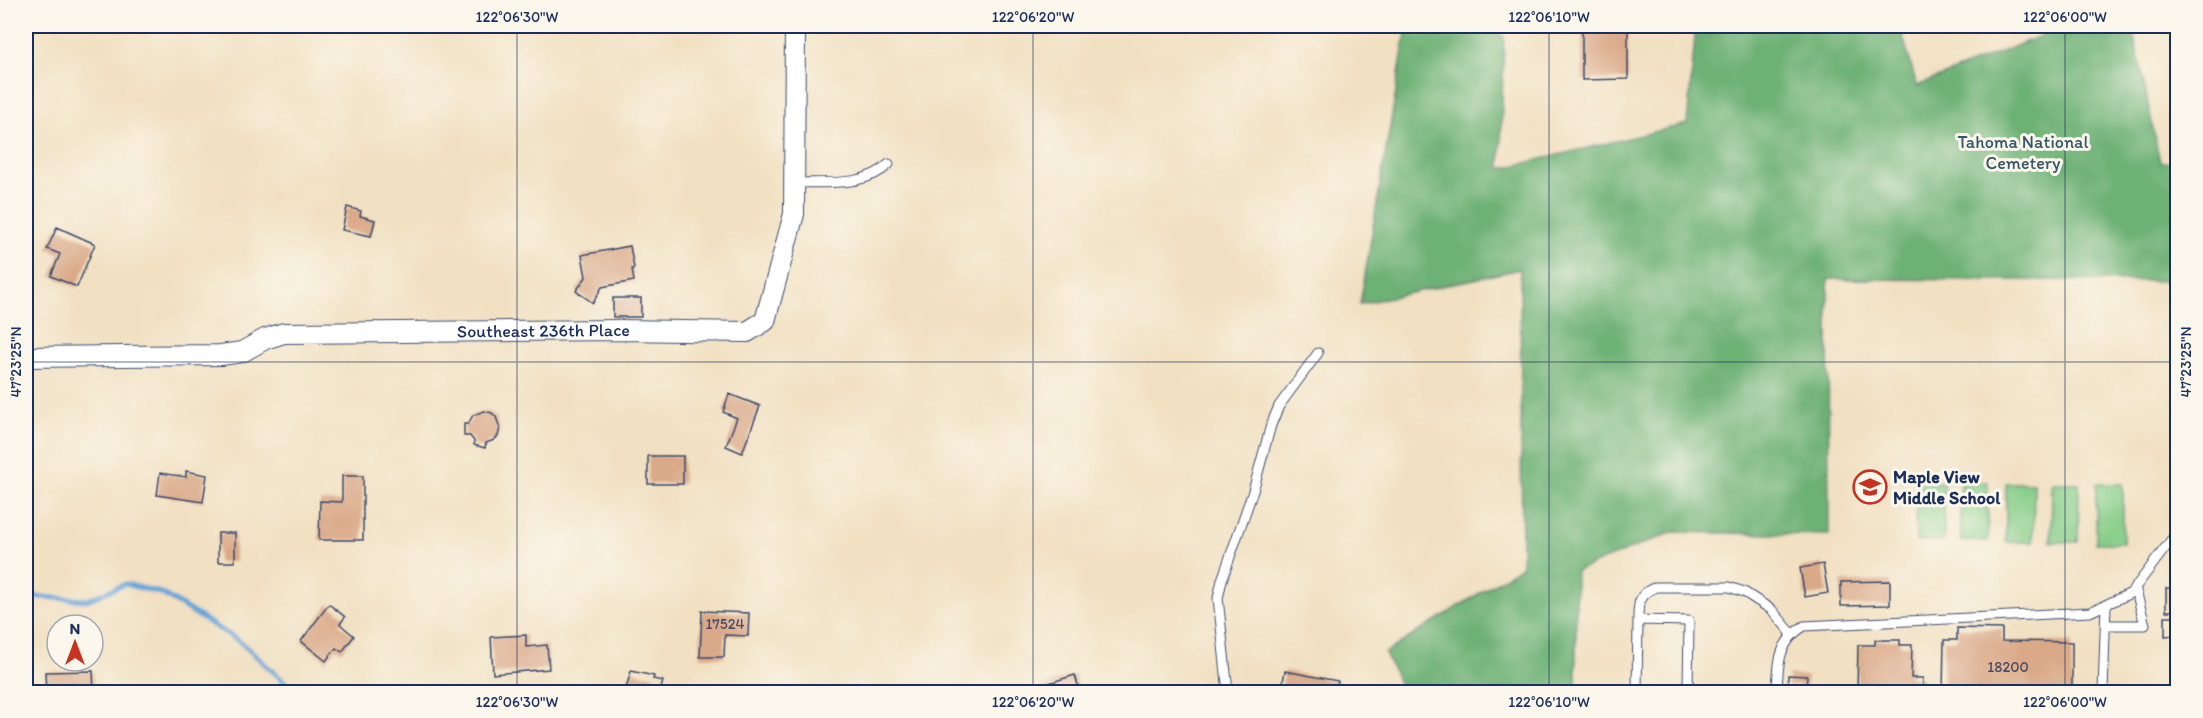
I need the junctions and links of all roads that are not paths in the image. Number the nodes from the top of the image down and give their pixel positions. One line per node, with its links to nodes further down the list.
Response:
1 (795, 26): 3 (street, Southeast 236th Place)
2 (889, 164): 3 (lane)
3 (795, 183): 5 (street, Southeast 236th Place)
4 (1318, 353): 12 (lane)
5 (26, 357)
6 (2178, 531): 7 (lane)
7 (2135, 587): 8 (lane); 10 (lane)
8 (2106, 605): 10 (lane); 11 (lane)
9 (1638, 621): 11 (lane); 13 (lane); 14 (lane)
10 (2105, 625): 16 (lane)
11 (1792, 634): 15 (lane)
12 (1228, 693)
13 (1637, 693)
14 (1688, 693)
15 (1777, 693)
16 (2103, 693)

